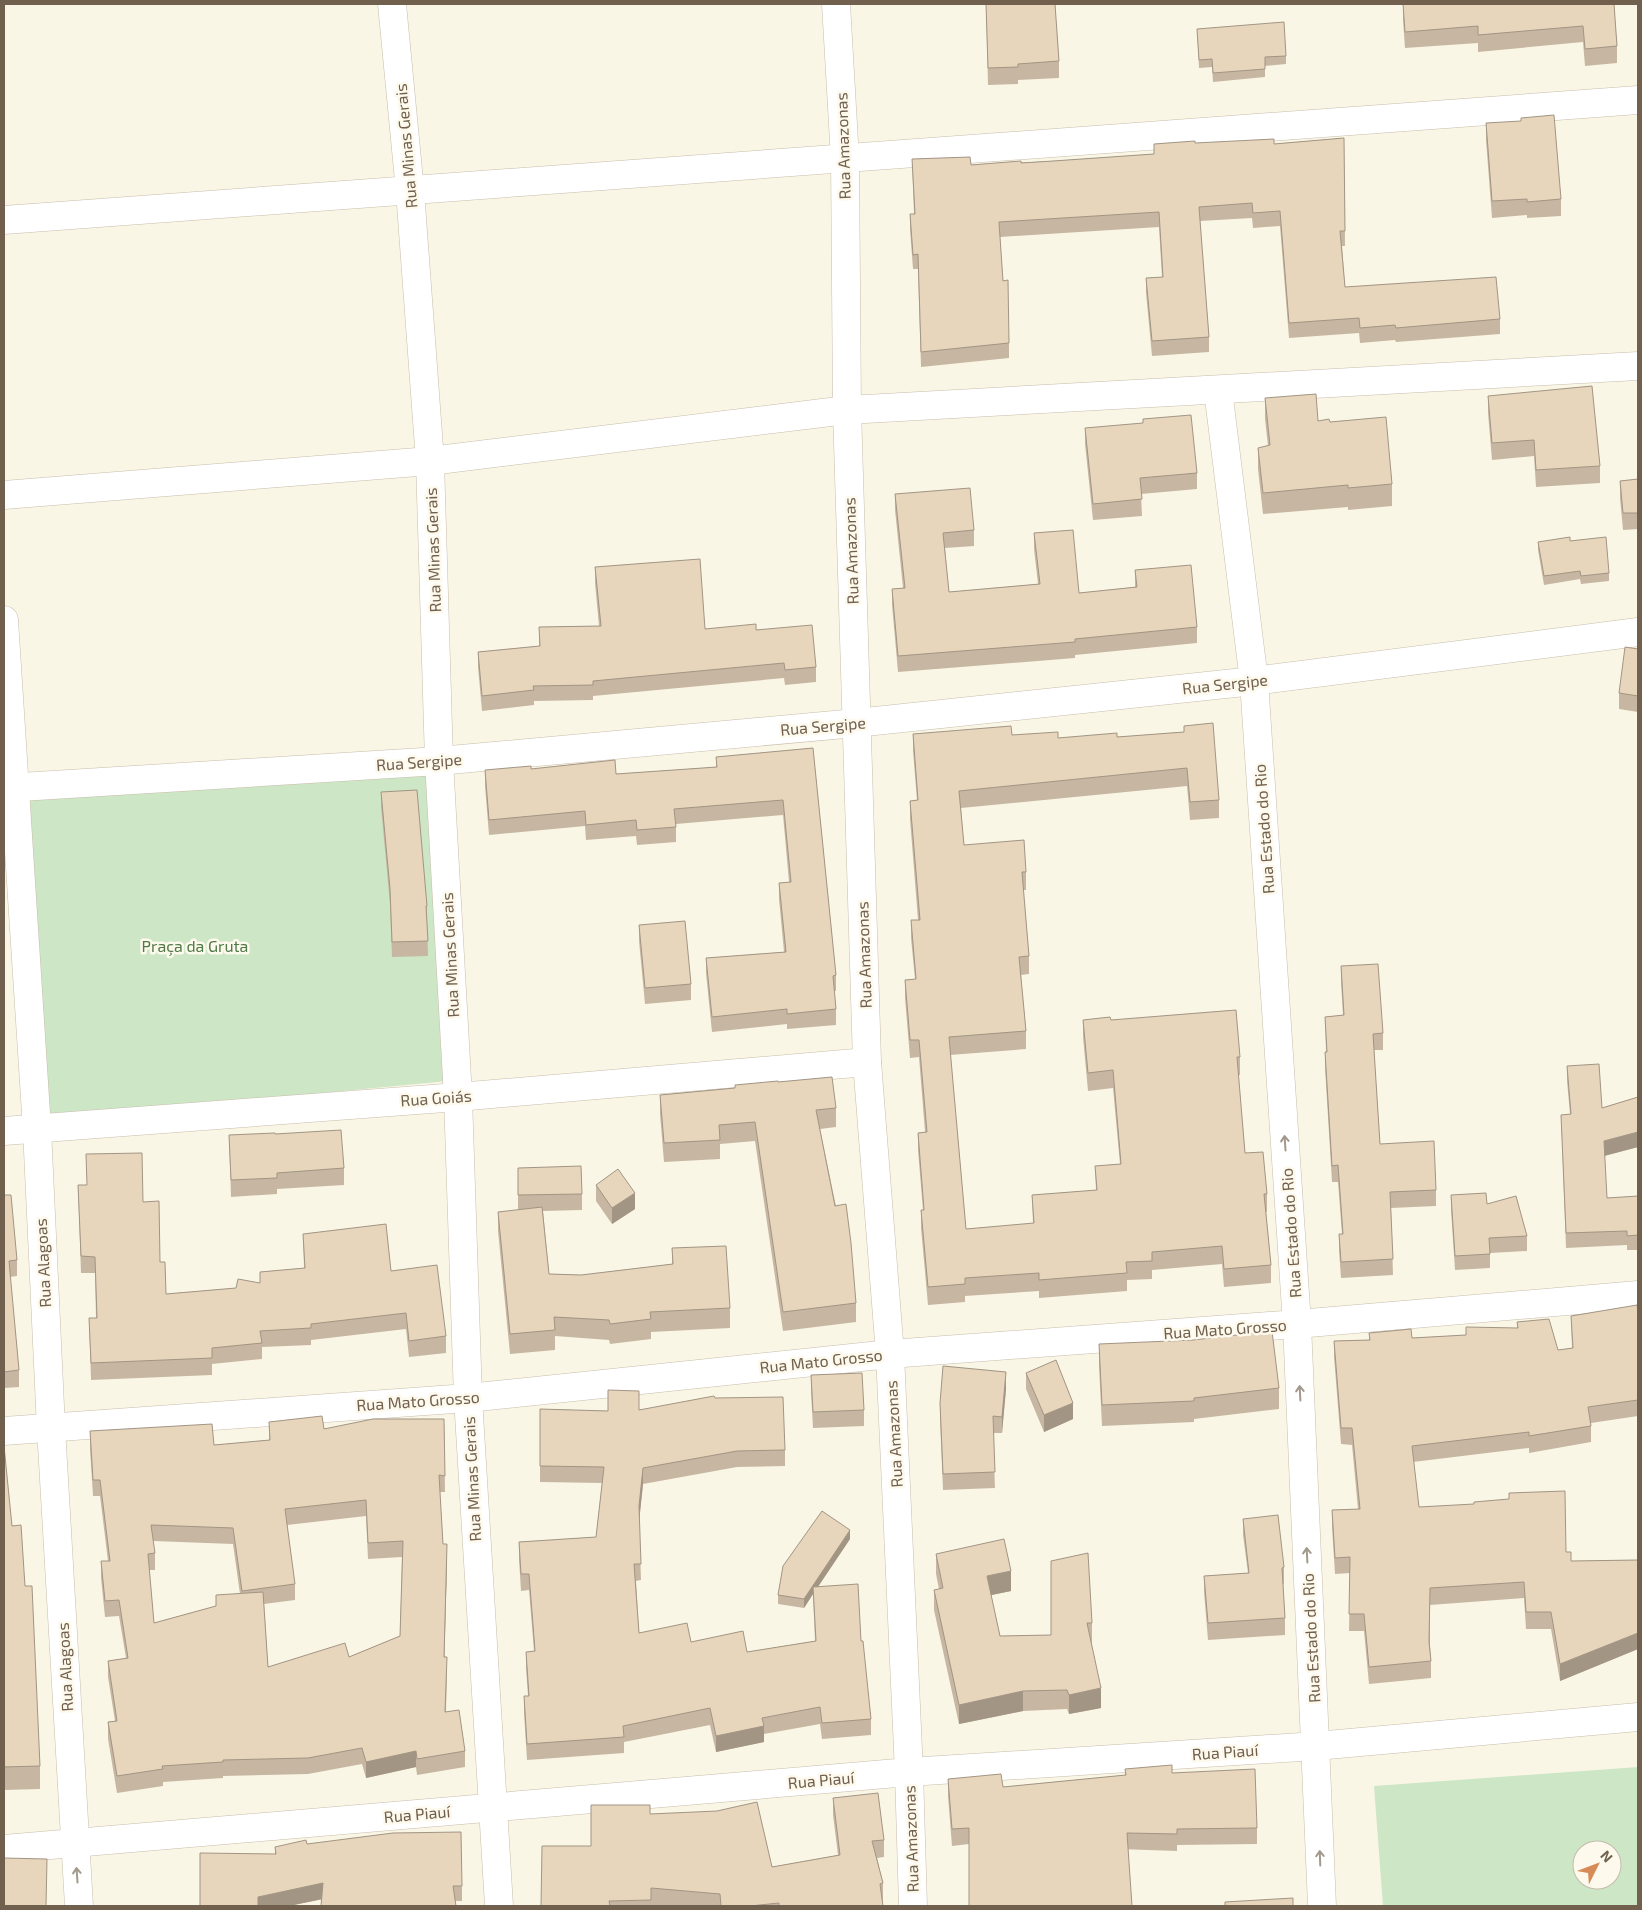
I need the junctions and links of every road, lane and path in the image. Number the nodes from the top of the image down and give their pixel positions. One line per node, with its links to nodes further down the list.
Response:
1 (392, 4): 5 (street, Rua Minas Gerais)
2 (836, 4): 4 (street, Rua Amazonas)
3 (1638, 100): 4 (street)
4 (845, 159): 5 (street); 9 (street, Rua Amazonas)
5 (410, 191): 6 (street); 10 (street, Rua Minas Gerais)
6 (4, 220)
7 (1638, 366): 8 (street)
8 (1218, 390): 9 (street); 14 (street, Rua Estado do Rio)
9 (848, 410): 10 (street); 15 (street, Rua Amazonas)
10 (430, 461): 11 (street); 16 (street, Rua Minas Gerais)
11 (4, 495)
12 (4, 620): 17 (street, Rua Alagoas)
13 (1638, 632): 14 (street, Rua Sergipe)
14 (1254, 681): 15 (street, Rua Sergipe); 23 (street, Rua Estado do Rio, one-way to 14)
15 (856, 723): 16 (street, Rua Sergipe); 18 (street, Rua Amazonas)
16 (439, 761): 17 (street, Rua Sergipe); 19 (street, Rua Minas Gerais)
17 (9, 788): 20 (street, Rua Alagoas)
18 (867, 1062): 19 (street, Rua Goiás); 24 (street, Rua Amazonas)
19 (458, 1097): 20 (street, Rua Goiás); 25 (street, Rua Minas Gerais)
20 (37, 1129): 21 (street, Rua Goiás); 26 (street, Rua Alagoas)
21 (4, 1131)
22 (1638, 1295): 23 (street, Rua Mato Grosso)
23 (1297, 1324): 24 (street, Rua Mato Grosso); 29 (street, Rua Estado do Rio, one-way to 23)
24 (890, 1354): 25 (street, Rua Mato Grosso); 30 (street, Rua Amazonas)
25 (468, 1398): 26 (street, Rua Mato Grosso); 31 (street, Rua Minas Gerais)
26 (51, 1428): 27 (street, Rua Mato Grosso); 32 (street, Rua Alagoas)
27 (4, 1431)
28 (1638, 1717): 29 (street, Rua Piauí)
29 (1316, 1746): 30 (street, Rua Piauí); 37 (street, Rua Estado do Rio, one-way to 29)
30 (909, 1772): 31 (street, Rua Piauí); 36 (street, Rua Amazonas)
31 (492, 1808): 32 (street, Rua Piauí); 35 (street, Rua Minas Gerais)
32 (75, 1844): 33 (street, Rua Piauí); 34 (street, Rua Alagoas, one-way to 32)
33 (4, 1849)
34 (80, 1906)
35 (499, 1906)
36 (913, 1906)
37 (1322, 1906)

